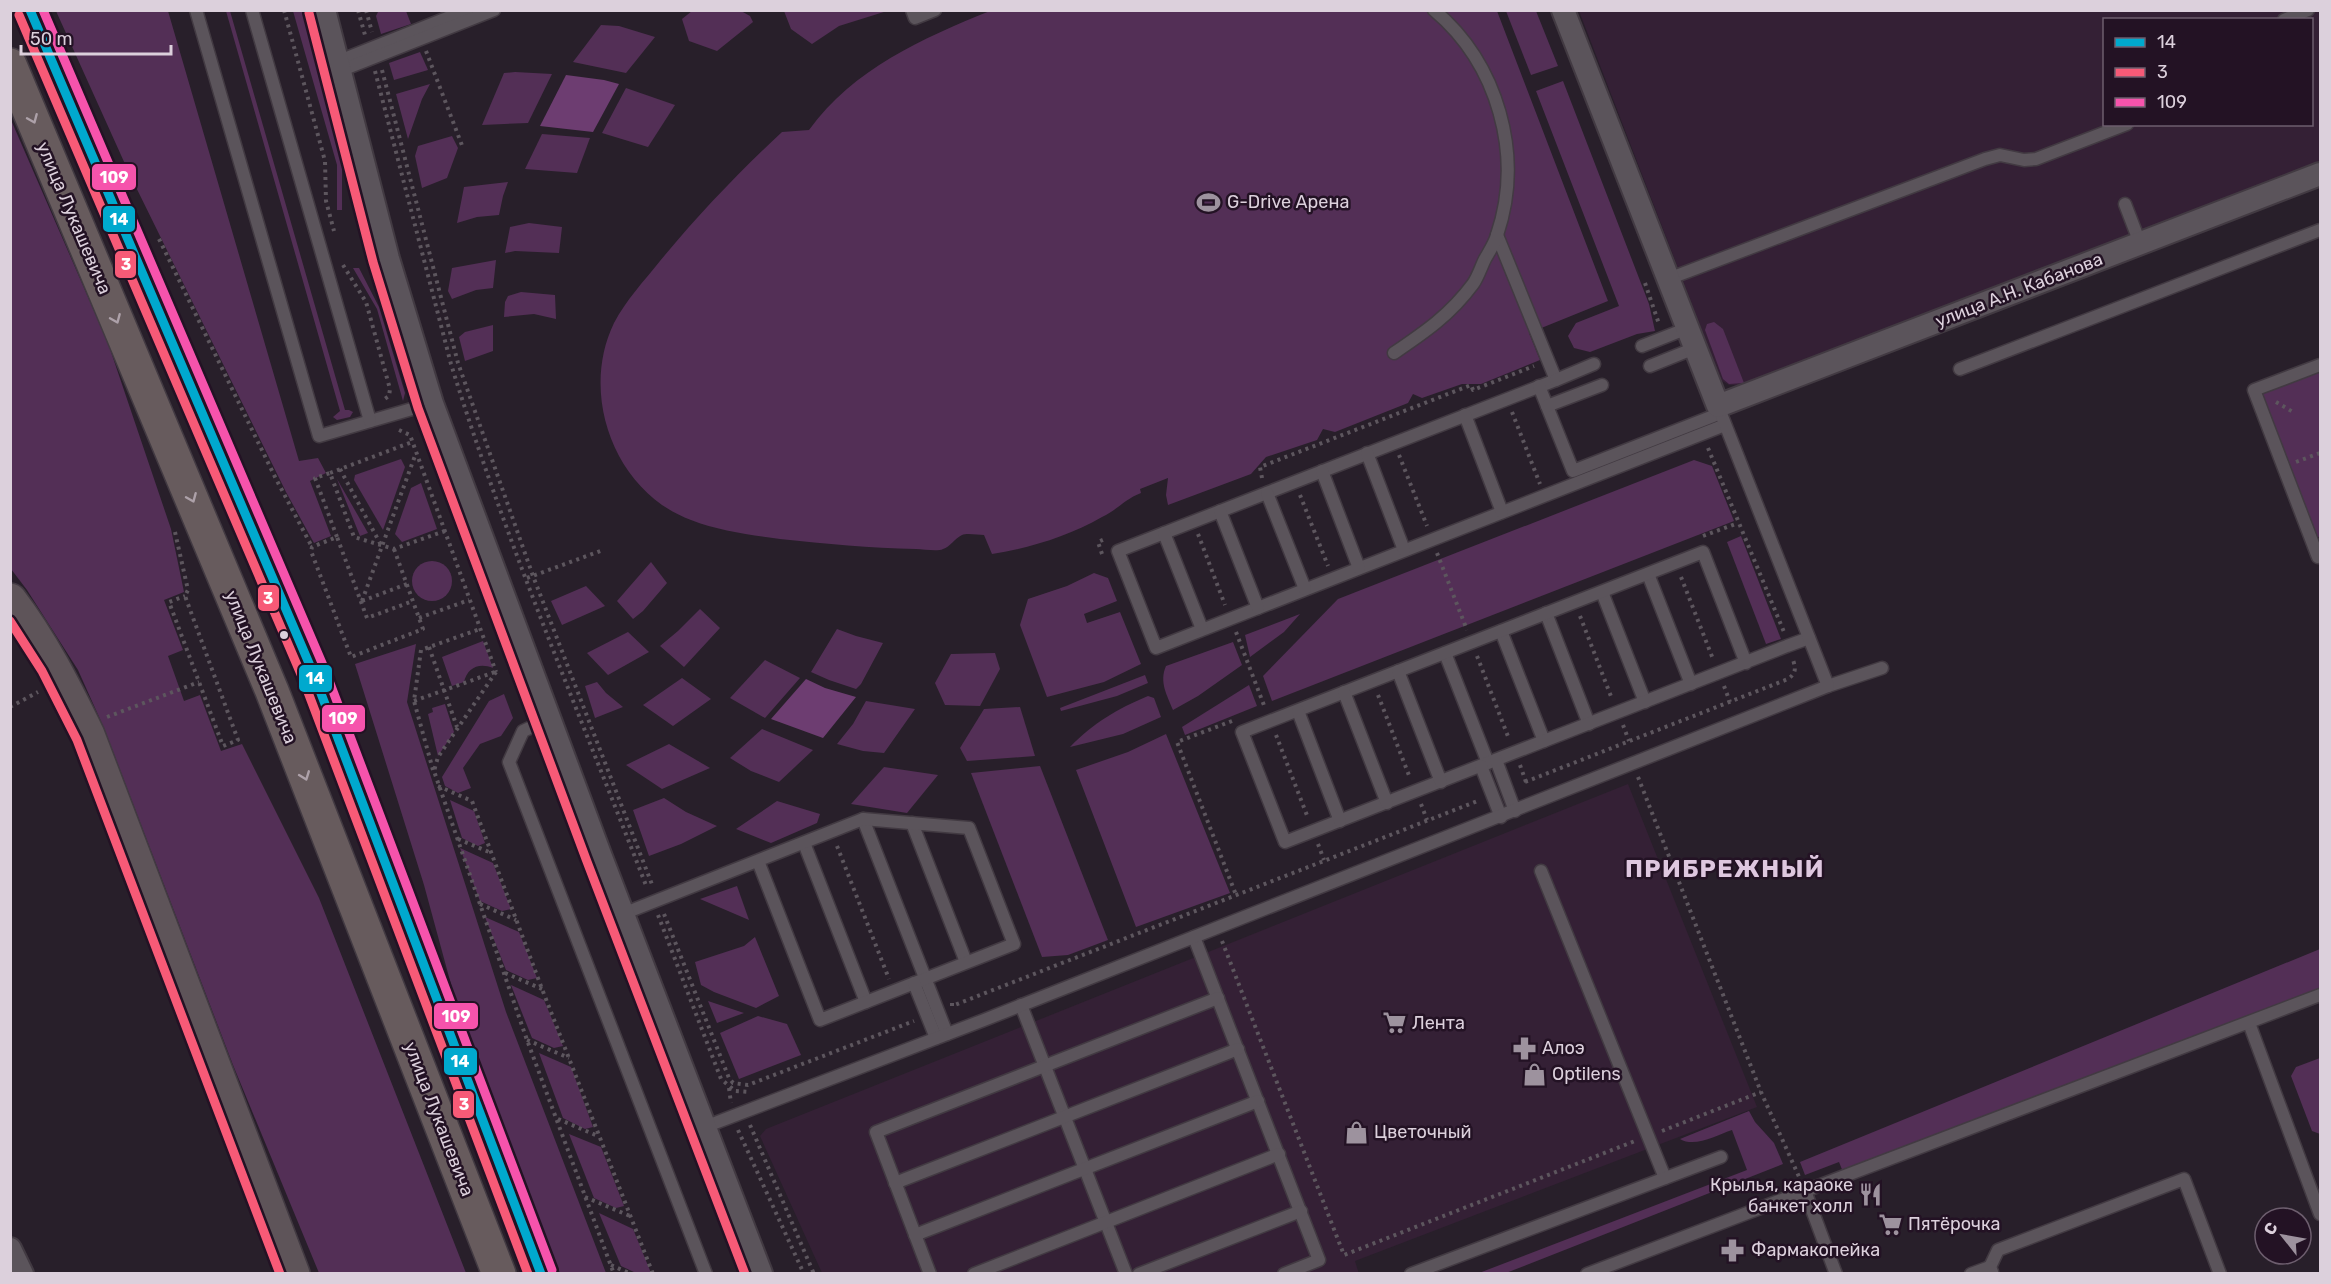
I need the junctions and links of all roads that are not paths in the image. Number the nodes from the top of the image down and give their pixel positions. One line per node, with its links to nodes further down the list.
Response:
1 (30, 10): 112 (main road)
2 (196, 10): 40 (lane)
3 (252, 10): 40 (lane)
4 (321, 10): 18 (street)
5 (467, 10): 14 (lane)
6 (494, 10): 14 (lane)
7 (912, 10): 8 (lane)
8 (935, 10)
9 (1434, 10): 15 (lane)
10 (1452, 10): 15 (lane)
11 (1563, 10): 25 (street)
12 (2308, 10): 13 (lane)
13 (2289, 18)
14 (441, 20): 16 (lane); 16 (lane)
15 (1454, 27): 23 (lane)
16 (374, 53): 18 (lane)
17 (10, 65): 111 (main road, улица Лукашевича, one-way to 111)
18 (335, 68): 36 (street)
19 (2122, 126): 25 (lane)
20 (2320, 174): 24 (street, улица А.Н. Кабанова)
21 (2125, 204): 24 (lane)
22 (2320, 230): 32 (lane)
23 (1497, 235): 28 (lane); 33 (lane)
24 (2140, 243): 38 (street, улица А.Н. Кабанова)
25 (1668, 279): 26 (street)
26 (1692, 338): 27 (lane); 31 (lane); 38 (street)
27 (1642, 346)
28 (1394, 353)
29 (1594, 364): 33 (lane)
30 (2320, 365): 48 (lane)
31 (1650, 366)
32 (1960, 369)
33 (1556, 380): 35 (lane)
34 (1602, 385): 37 (lane)
35 (1539, 386): 37 (lane); 39 (lane)
36 (429, 404): 40 (lane); 68 (street)
37 (1547, 406): 38 (lane)
38 (1721, 414): 45 (lane); 58 (lane)
39 (1465, 415): 41 (lane); 45 (lane)
40 (370, 421)
41 (1367, 453): 42 (lane); 47 (lane)
42 (1322, 471): 43 (lane); 49 (lane)
43 (1268, 493): 44 (lane); 51 (lane)
44 (1220, 511): 46 (lane); 54 (lane)
45 (1502, 512): 47 (lane)
46 (1164, 533): 56 (lane); 56 (lane)
47 (1404, 550): 49 (lane)
48 (2320, 556)
49 (1359, 568): 51 (lane)
50 (1648, 574): 52 (lane); 60 (lane); 63 (lane)
51 (1305, 589): 54 (lane)
52 (1602, 592): 55 (lane); 66 (lane)
53 (10, 600): 110 (main road)
54 (1258, 608): 56 (lane)
55 (1546, 614): 57 (lane); 69 (lane)
56 (1202, 629)
57 (1501, 631): 59 (lane); 70 (lane)
58 (1809, 638): 60 (lane); 64 (lane)
59 (1445, 653): 62 (lane); 71 (lane)
60 (1746, 663): 63 (lane)
61 (1881, 668): 64 (lane)
62 (1398, 671): 65 (lane); 72 (lane)
63 (1691, 684): 66 (lane)
64 (1828, 686): 74 (lane)
65 (1344, 692): 67 (lane); 73 (lane)
66 (1645, 702): 69 (lane)
67 (1298, 711): 77 (lane); 77 (lane)
68 (547, 720): 82 (street); 113 (lane)
69 (1589, 724): 70 (lane)
70 (1544, 741): 71 (lane)
71 (1489, 763): 72 (lane); 74 (lane); 75 (lane)
72 (1441, 782): 73 (lane)
73 (1387, 803): 77 (lane)
74 (1515, 811): 75 (lane)
75 (1501, 817): 83 (lane)
76 (864, 819): 78 (lane); 79 (lane); 85 (lane)
77 (1340, 821)
78 (912, 823): 84 (lane); 84 (lane)
79 (804, 843): 80 (lane); 88 (lane)
80 (758, 861): 82 (lane); 88 (lane)
81 (1541, 872): 100 (lane)
82 (620, 915): 96 (street)
83 (1194, 937): 87 (lane); 89 (lane)
84 (966, 962): 85 (lane)
85 (920, 981): 88 (lane); 91 (lane)
86 (2320, 996): 90 (lane)
87 (1218, 998): 92 (lane); 93 (lane)
88 (866, 1002)
89 (1021, 1005): 91 (lane); 93 (lane)
90 (2248, 1023): 102 (lane); 104 (lane)
91 (941, 1036): 96 (lane)
92 (1238, 1049): 94 (lane); 95 (lane)
93 (1045, 1066): 95 (lane); 101 (lane)
94 (1258, 1101): 97 (lane); 99 (lane)
95 (1065, 1116): 99 (lane); 101 (lane)
96 (702, 1128): 114 (street)
97 (1279, 1154): 103 (lane); 105 (lane)
98 (1721, 1157): 100 (lane)
99 (1085, 1169): 105 (lane); 106 (lane)
100 (1665, 1178): 120 (lane)
101 (895, 1183): 106 (lane)
102 (1805, 1191): 121 (lane); 122 (lane)
103 (1300, 1210): 118 (lane); 119 (lane)
104 (2320, 1214)
105 (1106, 1222): 116 (lane); 117 (lane)
106 (915, 1235): 115 (lane)
107 (10, 1249): 109 (street)
108 (1991, 1270): 123 (lane); 124 (lane)
109 (22, 1274)
110 (294, 1274)
111 (499, 1274)
112 (541, 1274)
113 (706, 1274)
114 (758, 1274)
115 (930, 1274)
116 (974, 1274)
117 (1125, 1274)
118 (1139, 1274)
119 (1284, 1274)
120 (1411, 1274)
121 (1587, 1274)
122 (1836, 1274)
123 (1971, 1274)
124 (2220, 1274)

